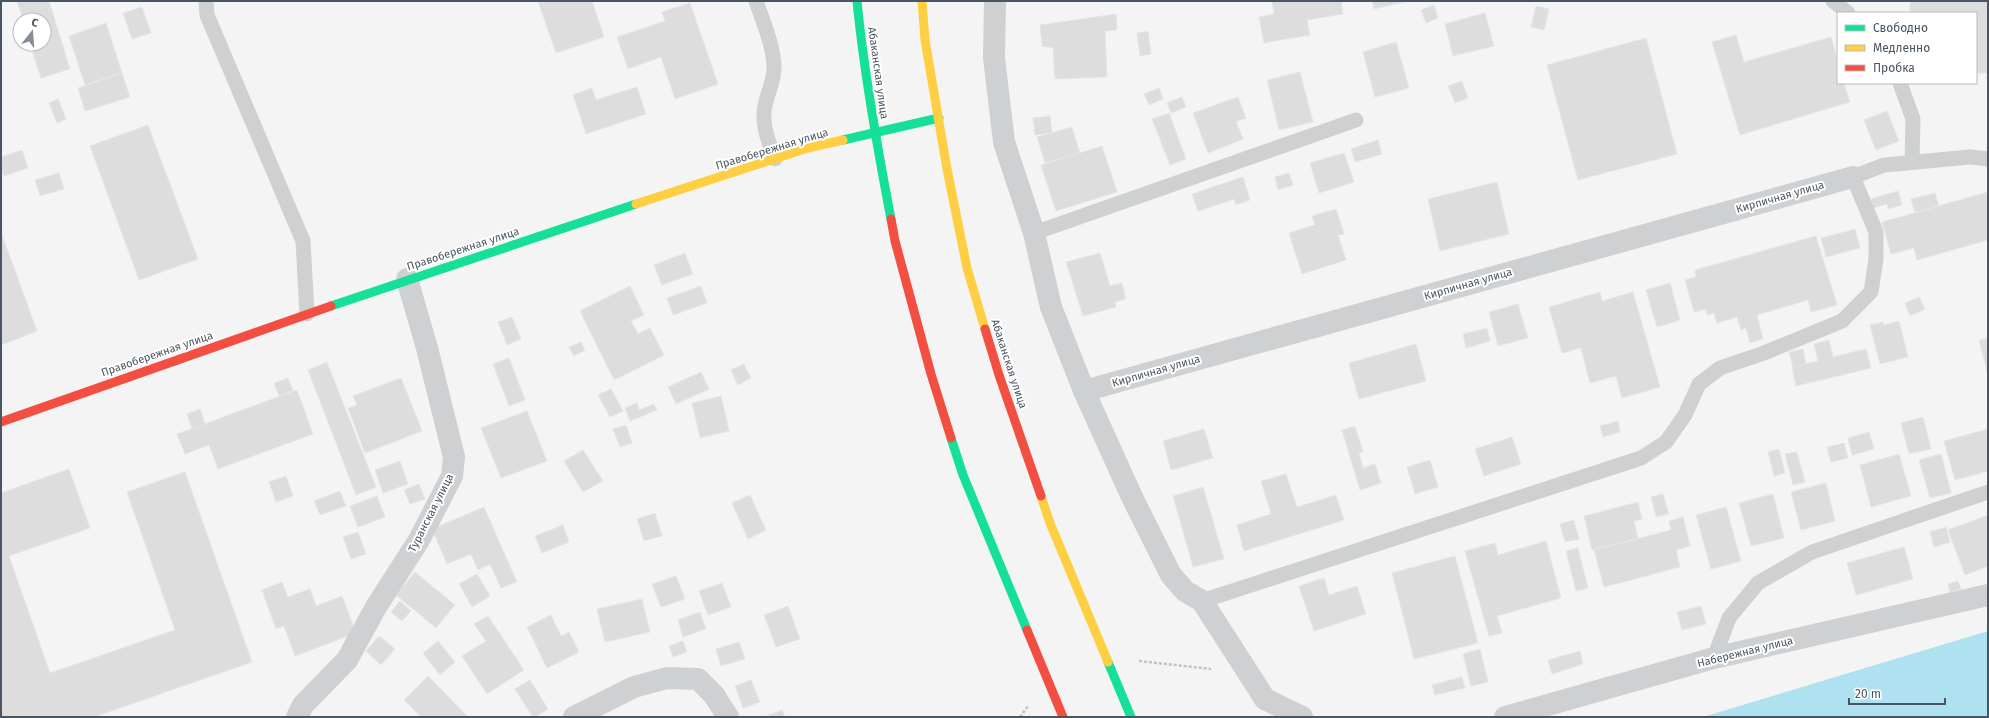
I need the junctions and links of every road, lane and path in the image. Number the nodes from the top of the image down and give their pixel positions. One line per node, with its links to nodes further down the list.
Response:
1 (206, 1): 18 (lane)
2 (756, 1): 12 (lane)
3 (857, 1): 11 (main road, Абаканская улица)
4 (922, 1): 9 (main road, Абаканская улица)
5 (995, 1): 16 (street)
6 (1833, 1): 7 (lane)
7 (1847, 12)
8 (1900, 84): 14 (lane)
9 (939, 118): 11 (main road, Правобережная улица); 34 (main road, Абаканская улица)
10 (1356, 120): 16 (lane)
11 (874, 132): 12 (main road, Правобережная улица); 33 (main road, Абаканская улица)
12 (775, 159): 17 (main road, Правобережная улица)
13 (1988, 159): 14 (lane)
14 (1912, 162): 15 (lane)
15 (1853, 177): 19 (street, Кирпичная улица); 23 (lane)
16 (1034, 233): 19 (street)
17 (407, 279): 18 (main road, Правобережная улица); 29 (street, Туранская улица)
18 (307, 314): 20 (main road, Правобережная улица)
19 (1084, 391): 23 (street)
20 (1, 422)
21 (1988, 492): 24 (lane)
22 (1988, 595): 24 (street, Набережная улица)
23 (1202, 601): 28 (street)
24 (1714, 658): 36 (street, Набережная улица)
25 (1136, 660): 26 (path)
26 (1212, 669)
27 (1028, 706): 32 (path)
28 (1265, 708): 35 (street)
29 (297, 717)
30 (574, 717): 31 (street)
31 (728, 717)
32 (1020, 717)
33 (1063, 717)
34 (1131, 717)
35 (1302, 717)
36 (1504, 717)

